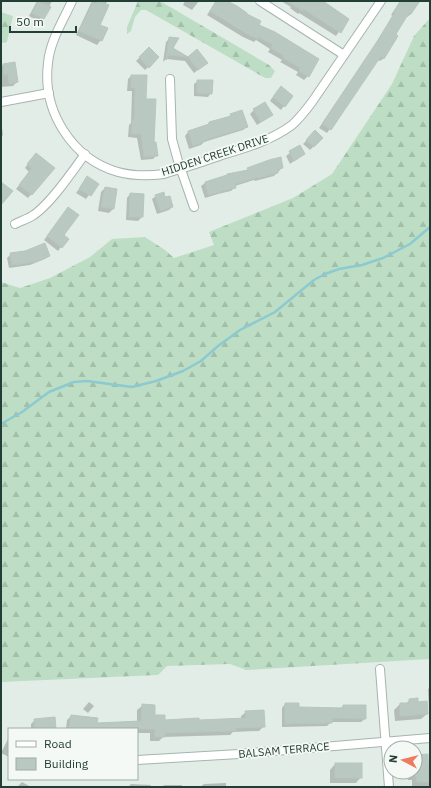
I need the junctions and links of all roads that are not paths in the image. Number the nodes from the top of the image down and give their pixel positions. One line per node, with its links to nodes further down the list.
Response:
1 (72, 1): 6 (street, HIDDEN CREEK DRIVE)
2 (260, 1): 4 (street)
3 (381, 1): 4 (street, HIDDEN CREEK DRIVE)
4 (344, 55): 9 (street, HIDDEN CREEK DRIVE)
5 (170, 79): 9 (street)
6 (49, 93): 7 (street); 8 (street, HIDDEN CREEK DRIVE)
7 (1, 102)
8 (85, 154): 9 (street, HIDDEN CREEK DRIVE); 11 (street)
9 (180, 169): 10 (street)
10 (194, 206)
11 (15, 224)
12 (380, 669): 14 (street)
13 (430, 738): 15 (street, BALSAM TERRACE)
14 (385, 740)
15 (408, 740)
16 (383, 742): 17 (street, BALSAM TERRACE)
17 (138, 760)

